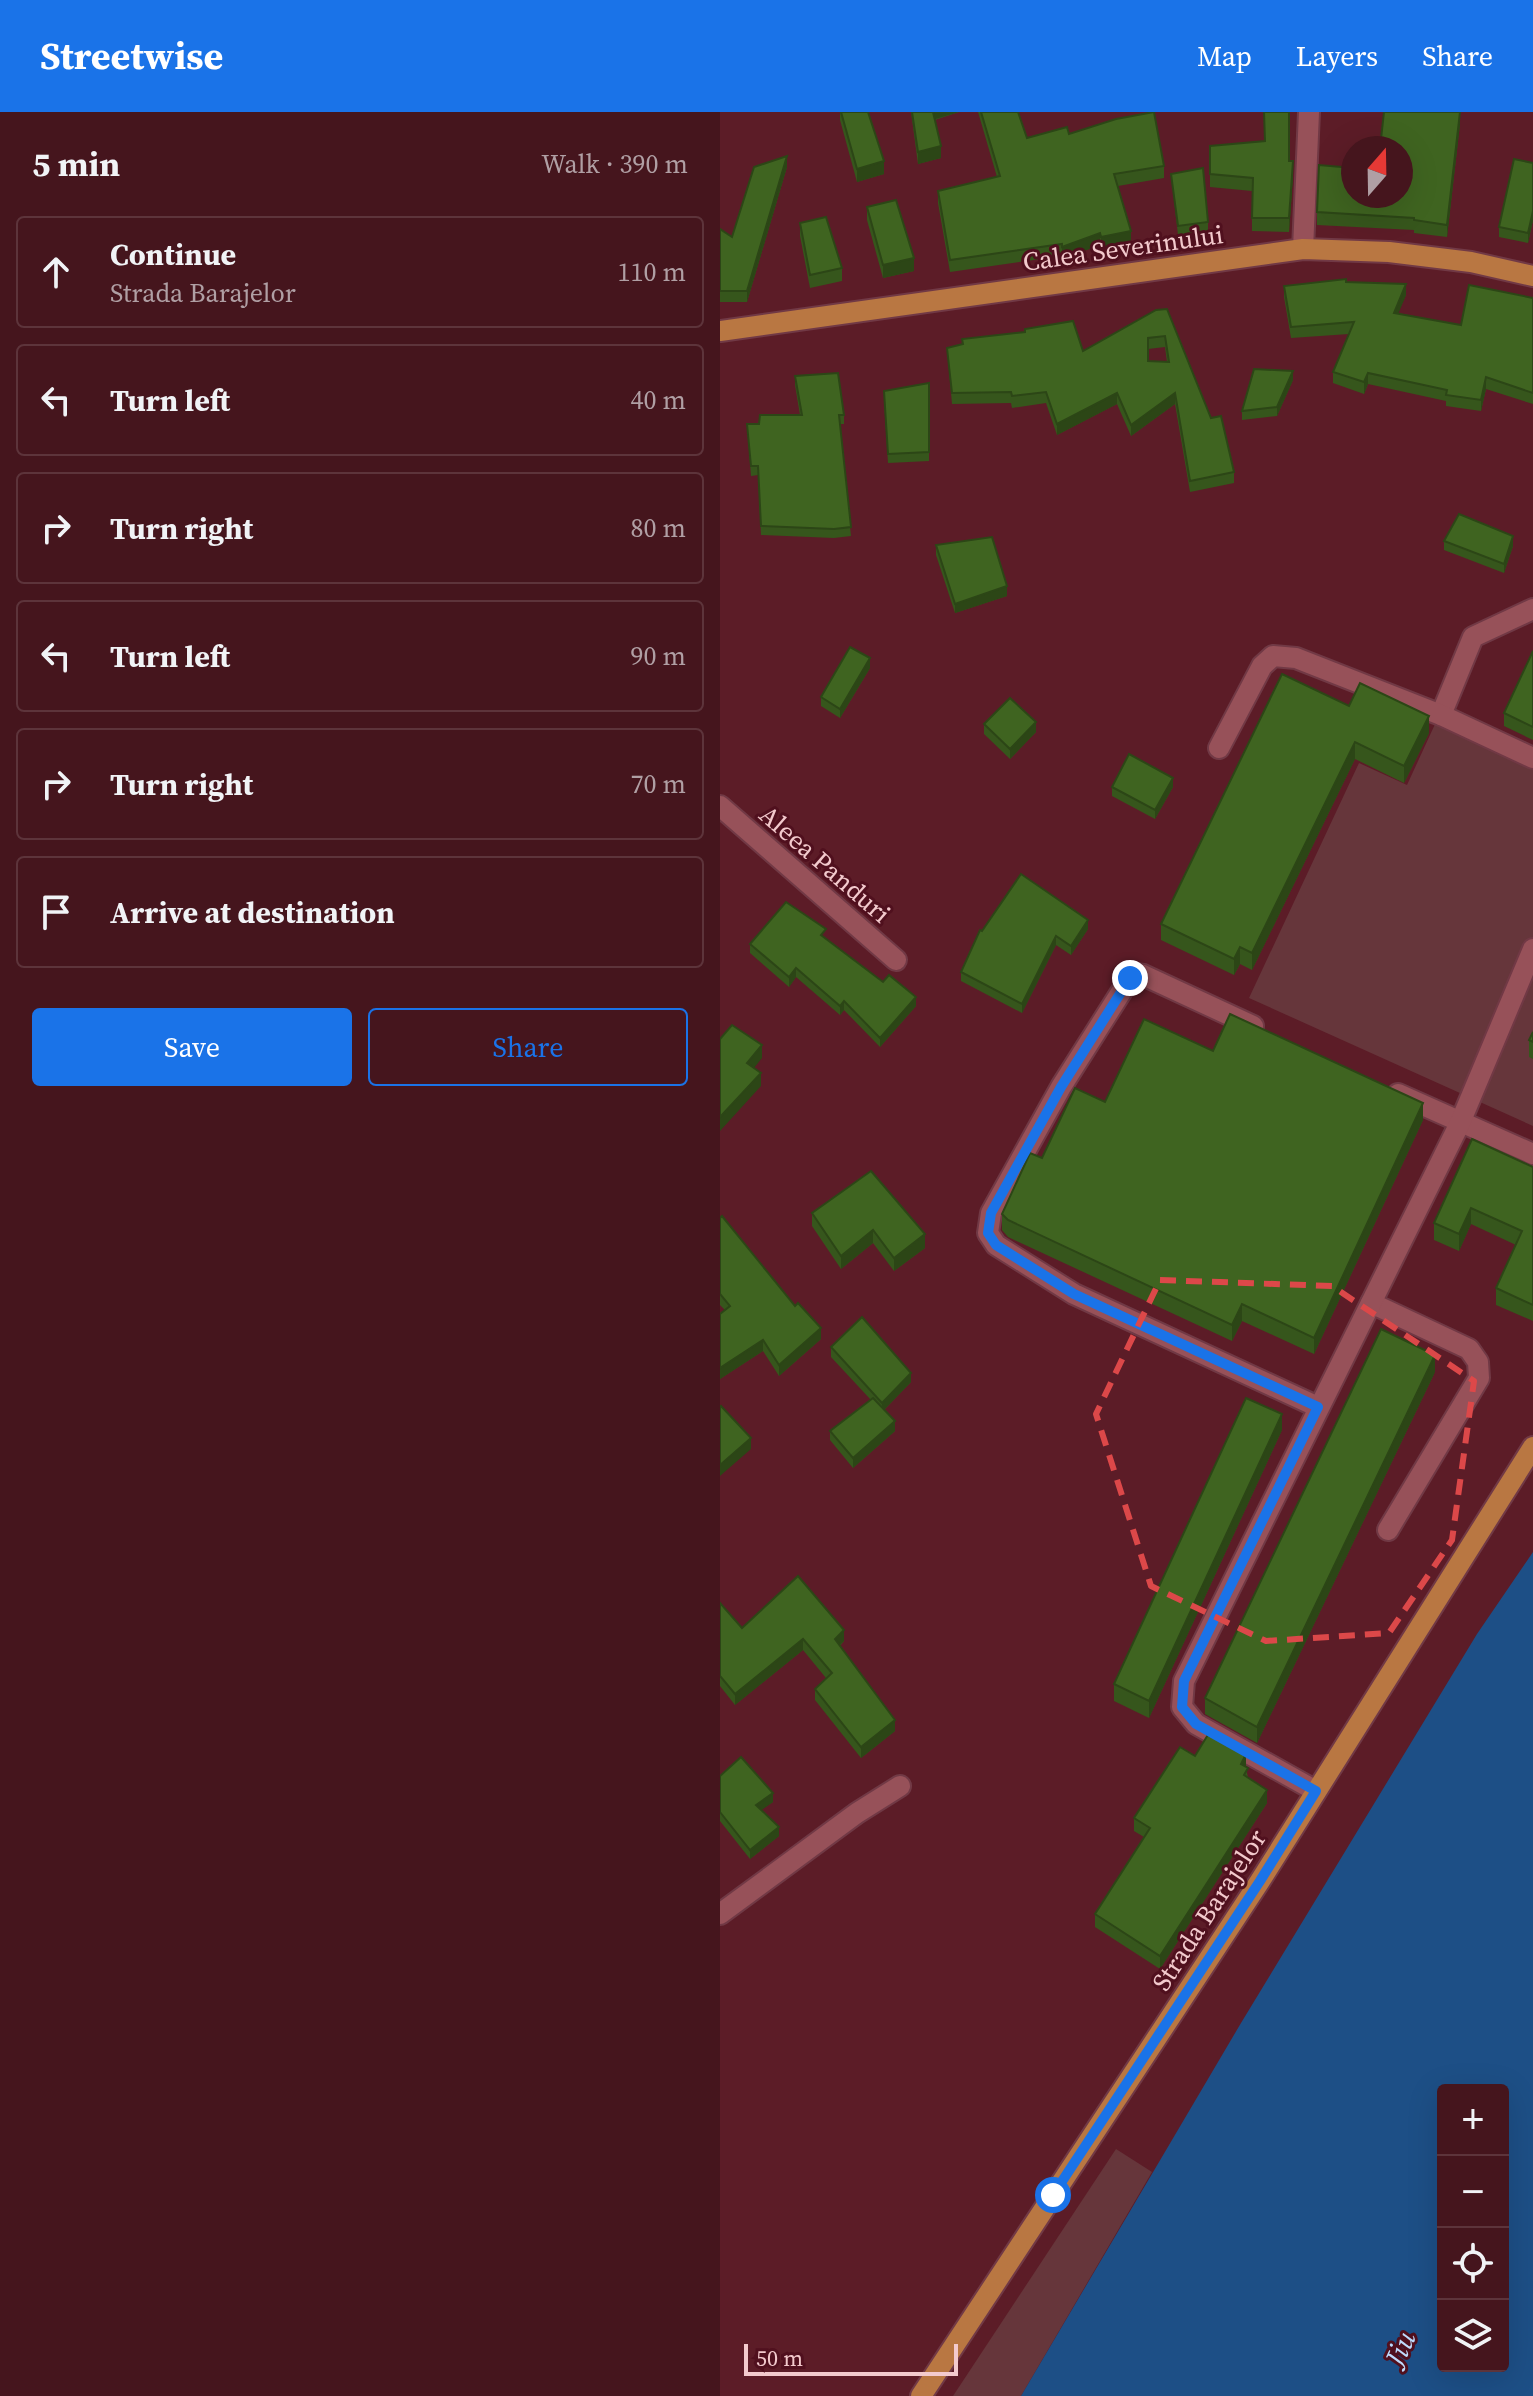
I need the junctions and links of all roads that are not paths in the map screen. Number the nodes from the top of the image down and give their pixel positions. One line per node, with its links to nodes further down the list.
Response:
1 (1309, 112): 2 (street)
2 (1303, 249): 3 (main road, Calea Severinului); 4 (main road, Calea Severinului)
3 (1533, 276)
4 (720, 331)
5 (1533, 609): 6 (street)
6 (1441, 715): 7 (street); 8 (street)
7 (1219, 748)
8 (1533, 758)
9 (720, 806): 11 (street, Aleea Panduri)
10 (1533, 949): 14 (street)
11 (896, 960)
12 (1273, 1036): 17 (street)
13 (1374, 1083): 14 (street)
14 (1460, 1123): 15 (street); 16 (street)
15 (1533, 1154)
16 (1371, 1303): 17 (street); 19 (street)
17 (1318, 1407): 21 (street)
18 (1533, 1447): 21 (main road, Strada Barajelor)
19 (1388, 1530)
20 (900, 1786): 22 (street)
21 (1316, 1791): 23 (main road, Strada Barajelor)
22 (720, 1914)
23 (921, 2396)

